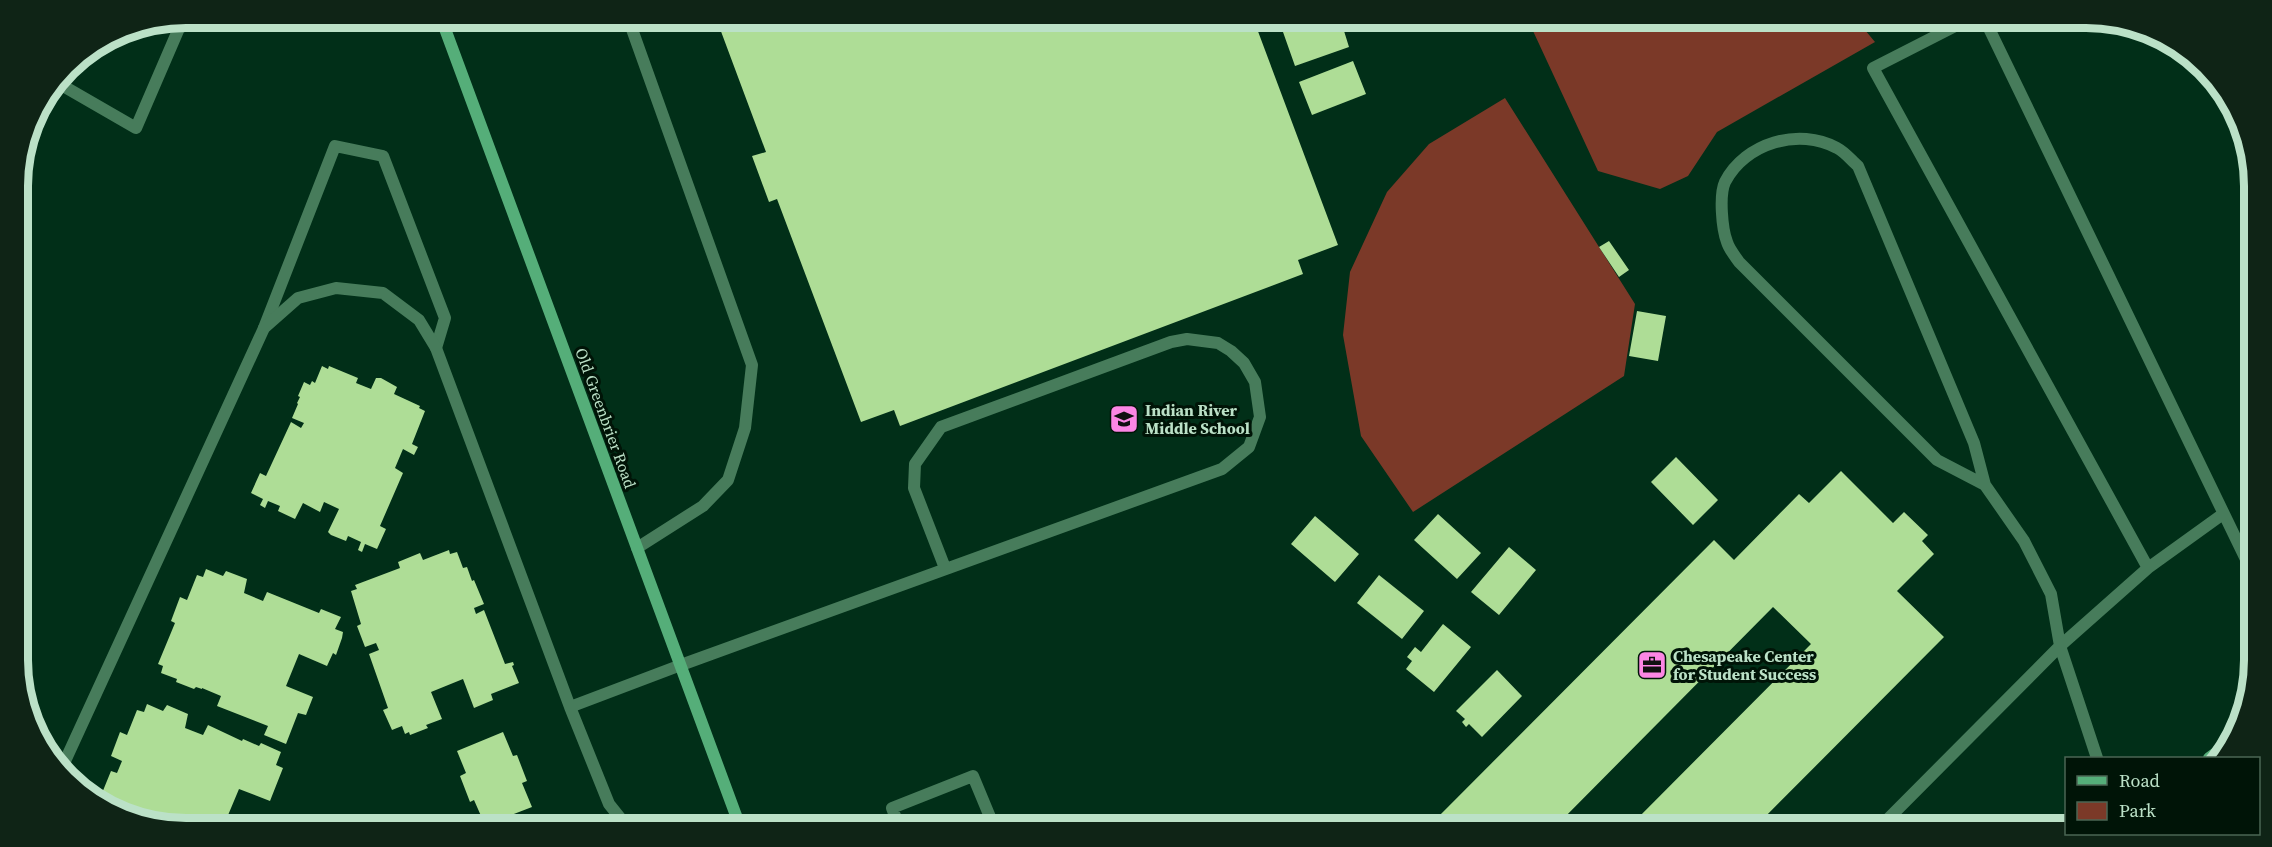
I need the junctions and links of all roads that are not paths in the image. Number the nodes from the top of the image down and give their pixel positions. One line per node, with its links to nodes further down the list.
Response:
1 (445, 28): 11 (street, Old Greenbrier Road)
2 (632, 28): 11 (street)
3 (1951, 28): 14 (street)
4 (1989, 28): 10 (street)
5 (179, 29): 6 (street)
6 (64, 87)
7 (264, 328): 8 (street); 8 (street); 19 (street)
8 (436, 348): 17 (street)
9 (1985, 485): 9 (street); 15 (street)
10 (2223, 514): 12 (street); 14 (street)
11 (637, 548): 16 (street, Old Greenbrier Road)
12 (2244, 556)
13 (945, 568): 13 (street); 16 (street)
14 (2148, 568): 15 (street)
15 (2060, 646): 18 (street); 24 (street)
16 (681, 665): 17 (street); 21 (street, Old Greenbrier Road)
17 (570, 707): 20 (street)
18 (2096, 757)
19 (65, 761)
20 (620, 818)
21 (737, 818)
22 (896, 818): 23 (street)
23 (990, 818)
24 (1889, 818)

